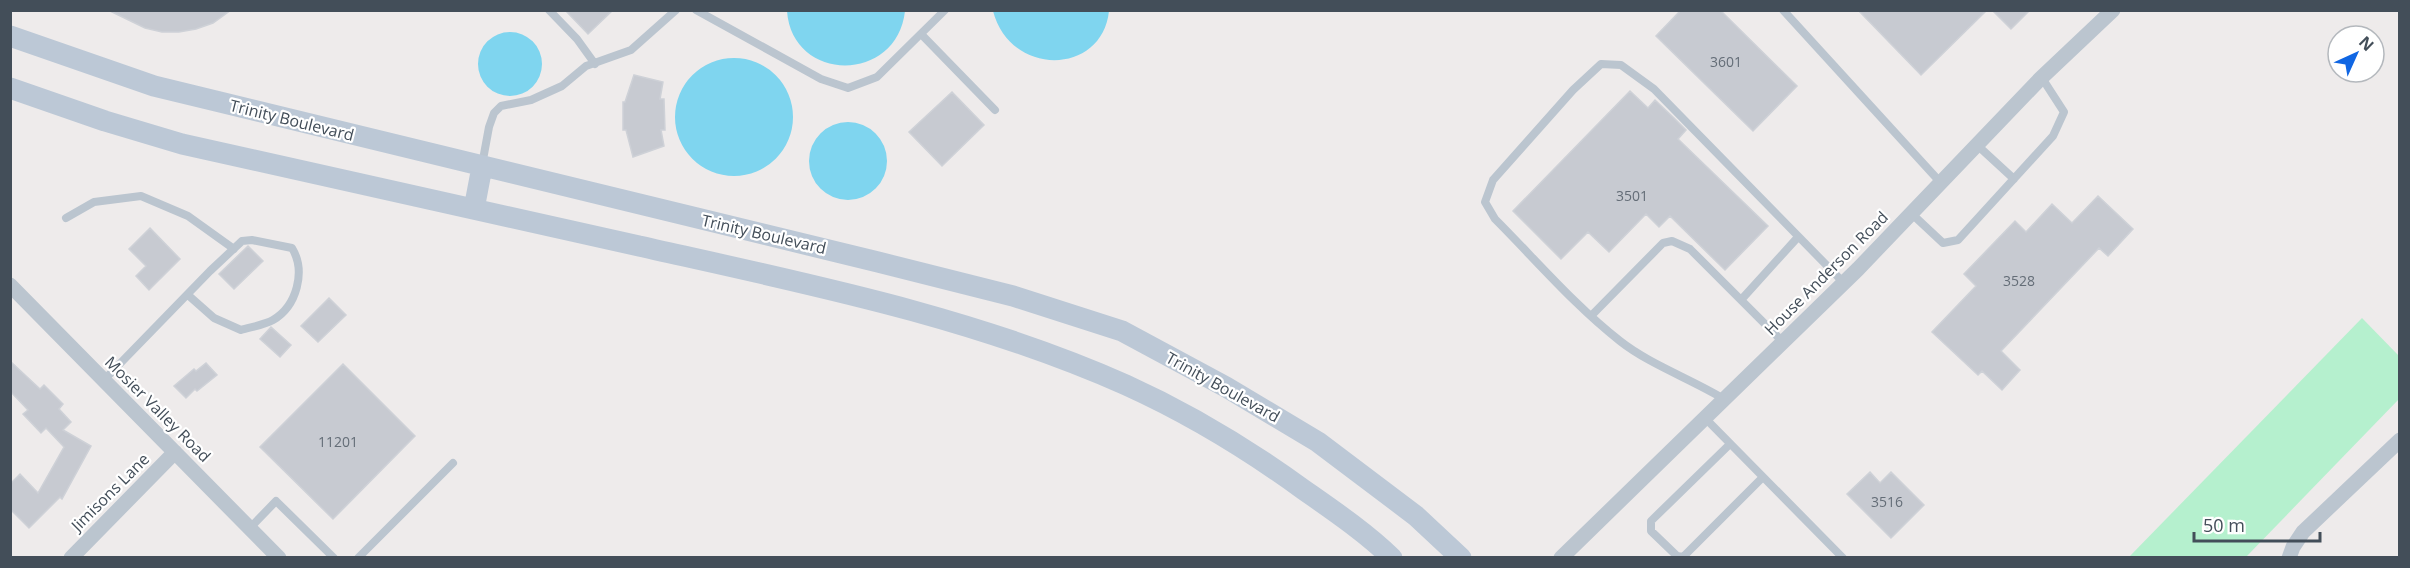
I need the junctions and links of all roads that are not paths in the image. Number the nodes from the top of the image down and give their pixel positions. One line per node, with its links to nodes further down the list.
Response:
1 (549, 10): 9 (lane)
2 (675, 10): 9 (lane)
3 (696, 10): 7 (lane)
4 (945, 10): 7 (lane)
5 (1783, 10): 16 (lane)
6 (2113, 10): 10 (street, House Anderson Road)
7 (921, 34): 12 (lane)
8 (10, 36): 14 (main road, Trinity Boulevard)
9 (595, 64): 14 (lane)
10 (2042, 78): 13 (street, House Anderson Road); 15 (lane)
11 (10, 88): 17 (main road)
12 (995, 110)
13 (1977, 145): 15 (lane); 16 (street, House Anderson Road)
14 (482, 167): 17 (main road); 42 (main road, Trinity Boulevard)
15 (2014, 179): 18 (lane)
16 (1941, 183): 18 (street, House Anderson Road)
17 (474, 209): 41 (main road)
18 (1911, 214): 22 (street, House Anderson Road)
19 (66, 218): 21 (lane)
20 (1798, 237): 22 (lane); 25 (lane); 26 (lane)
21 (234, 249): 24 (lane); 24 (lane)
22 (1844, 283): 27 (street, House Anderson Road)
23 (10, 285): 28 (street, Mosier Valley Road)
24 (188, 295): 28 (lane)
25 (1741, 300): 26 (lane); 27 (lane)
26 (1591, 316): 29 (lane)
27 (1783, 342): 29 (street, House Anderson Road)
28 (104, 380): 33 (street, Mosier Valley Road)
29 (1724, 399): 30 (street, House Anderson Road)
30 (1704, 418): 32 (lane); 43 (street, House Anderson Road)
31 (2400, 440): 45 (street)
32 (1730, 444): 35 (lane); 35 (lane)
33 (175, 452): 36 (street, Mosier Valley Road); 37 (street, Jimisons Lane)
34 (453, 463): 40 (lane)
35 (1763, 477): 44 (lane)
36 (250, 528): 38 (street, Mosier Valley Road); 39 (lane)
37 (71, 558)
38 (279, 558)
39 (334, 558)
40 (358, 558)
41 (1392, 558)
42 (1461, 558)
43 (1561, 558)
44 (1842, 558)
45 (2289, 558)

